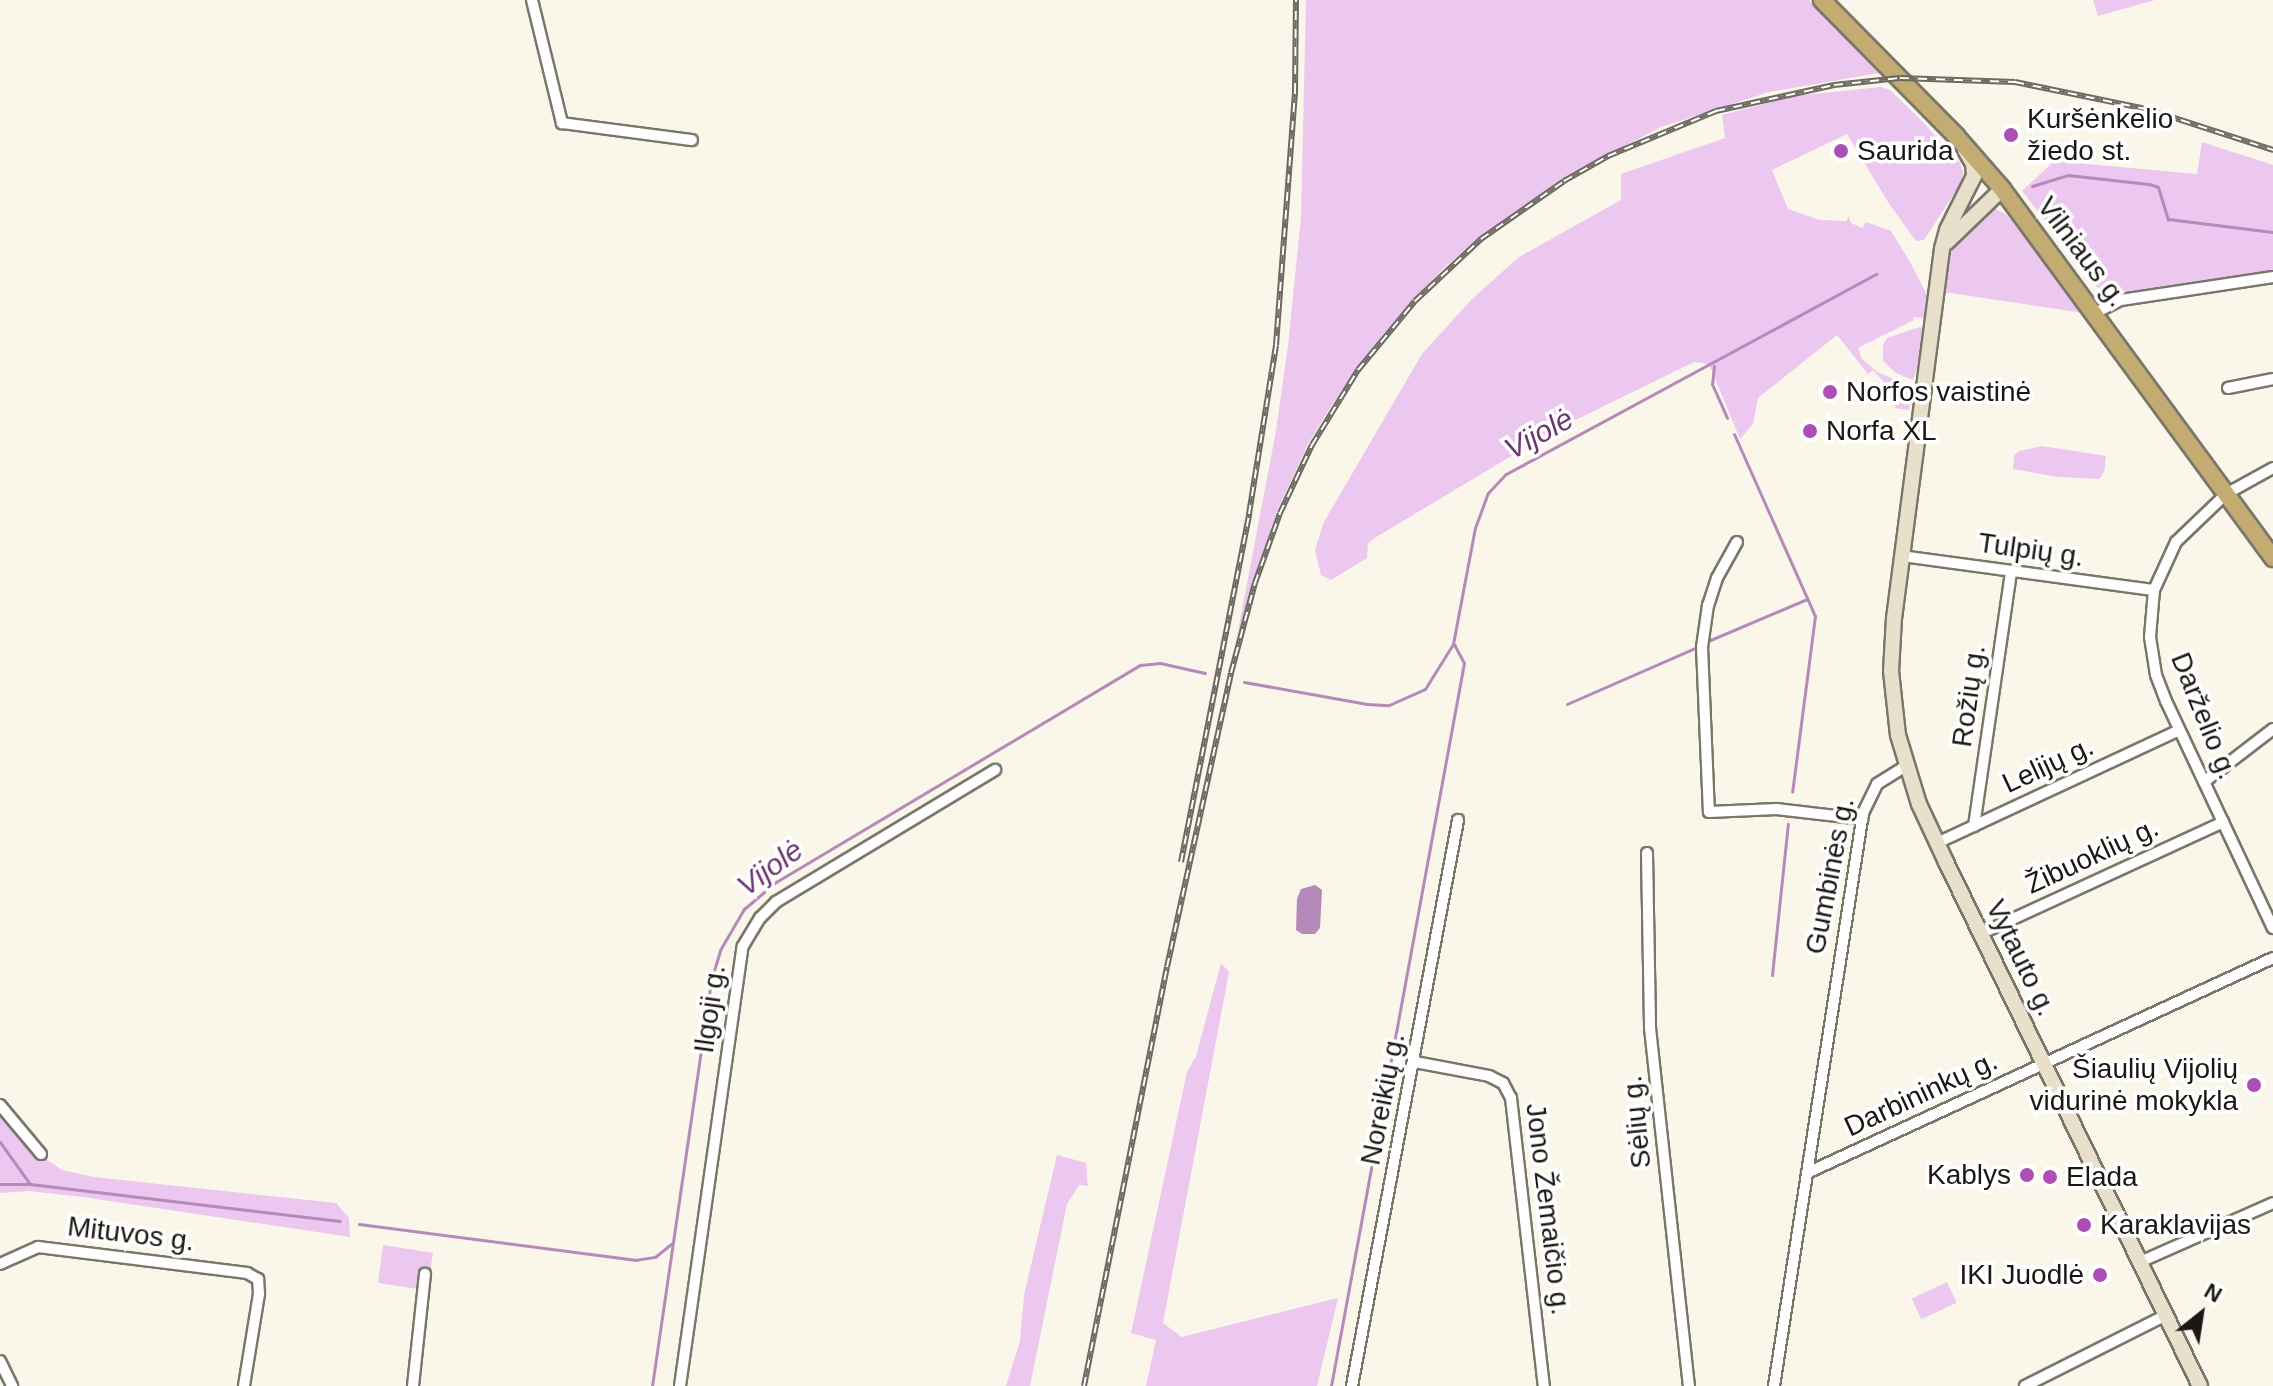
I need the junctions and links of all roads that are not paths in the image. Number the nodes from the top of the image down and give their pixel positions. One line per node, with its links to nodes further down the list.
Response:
1 (532, 0): 4 (street)
2 (1825, 1): 3 (highway, Vilniaus g.)
3 (1956, 136): 5 (highway, Vilniaus g.); 6 (main road)
4 (692, 140)
5 (2002, 189): 6 (main road); 8 (highway, Vilniaus g.)
6 (1942, 249): 14 (main road)
7 (2273, 277): 8 (street)
8 (2095, 313): 12 (highway, Vilniaus g.)
9 (2273, 379): 10 (street)
10 (2228, 388)
11 (2273, 468): 12 (street, Darželio g.)
12 (2226, 494): 15 (highway, Vilniaus g.); 17 (street, Darželio g.)
13 (1737, 542): 23 (street)
14 (1902, 556): 16 (street, Tulpių g.); 20 (main road)
15 (2273, 558)
16 (2011, 573): 17 (street, Tulpių g.); 26 (street, Rožių g.)
17 (2154, 590): 19 (street, Darželio g.)
18 (2273, 729): 22 (street)
19 (2179, 730): 22 (street, Darželio g.); 26 (street, Lelijų g.)
20 (1906, 766): 23 (street, Gumbinės g.); 27 (main road, Vytauto g.)
21 (995, 770): 46 (street, Ilgoji g.)
22 (2204, 782): 25 (street, Darželio g.)
23 (1862, 819): 36 (street, Gumbinės g.)
24 (1458, 820): 32 (street, Noreikių g.)
25 (2224, 822): 29 (street, Darželio g.); 30 (street, Žibuoklių g.)
26 (1974, 826): 27 (street, Lelijų g.)
27 (1937, 843): 30 (main road, Vytauto g.)
28 (1647, 853): 49 (street, Sėlių g.)
29 (2273, 928)
30 (1980, 934): 33 (main road, Vytauto g.)
31 (2273, 958): 33 (street, Darbininkų g.)
32 (1415, 1062): 47 (street, Noreikių g.); 48 (street, Jono Žemaičio g.)
33 (2043, 1064): 36 (street, Darbininkų g.); 38 (main road, Vytauto g.)
34 (0, 1105): 35 (street)
35 (41, 1154)
36 (1807, 1173): 50 (street, Gumbinės g.)
37 (2273, 1203): 38 (street)
38 (2140, 1262): 41 (main road, Vytauto g.)
39 (0, 1264): 44 (street, Mituvos g.)
40 (425, 1274): 45 (street)
41 (2166, 1315): 51 (street); 52 (main road, Vytauto g.)
42 (0, 1361): 43 (street)
43 (12, 1386)
44 (244, 1386)
45 (413, 1386)
46 (680, 1386)
47 (1352, 1386)
48 (1544, 1386)
49 (1689, 1386)
50 (1774, 1386)
51 (2025, 1386)
52 (2200, 1386)

